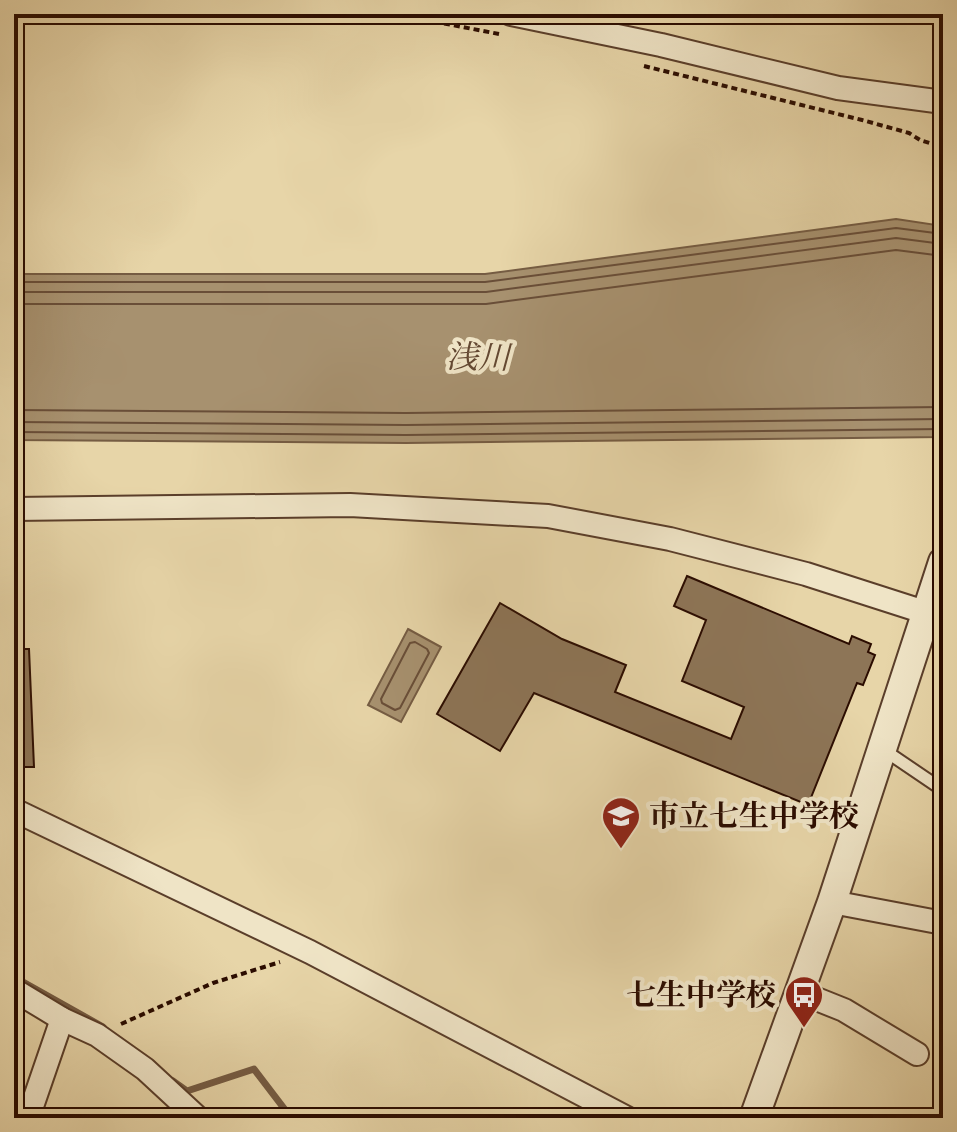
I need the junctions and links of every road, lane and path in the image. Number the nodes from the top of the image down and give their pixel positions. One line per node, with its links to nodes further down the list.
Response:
1 (395, 14): 2 (path)
2 (511, 25): 4 (street)
3 (635, 64): 5 (path)
4 (943, 102)
5 (943, 147)
6 (14, 509): 8 (street)
7 (943, 562): 8 (street)
8 (934, 608): 9 (street)
9 (883, 749): 10 (lane); 12 (street)
10 (943, 790)
11 (14, 810): 14 (street)
12 (832, 902): 13 (street); 16 (street)
13 (943, 923)
14 (310, 952): 18 (path); 22 (street)
15 (14, 990): 17 (street)
16 (799, 992): 19 (street); 23 (street)
17 (62, 1019): 18 (street); 21 (street)
18 (97, 1035): 20 (street)
19 (917, 1054)
20 (189, 1115)
21 (28, 1118)
22 (627, 1118)
23 (754, 1118)

